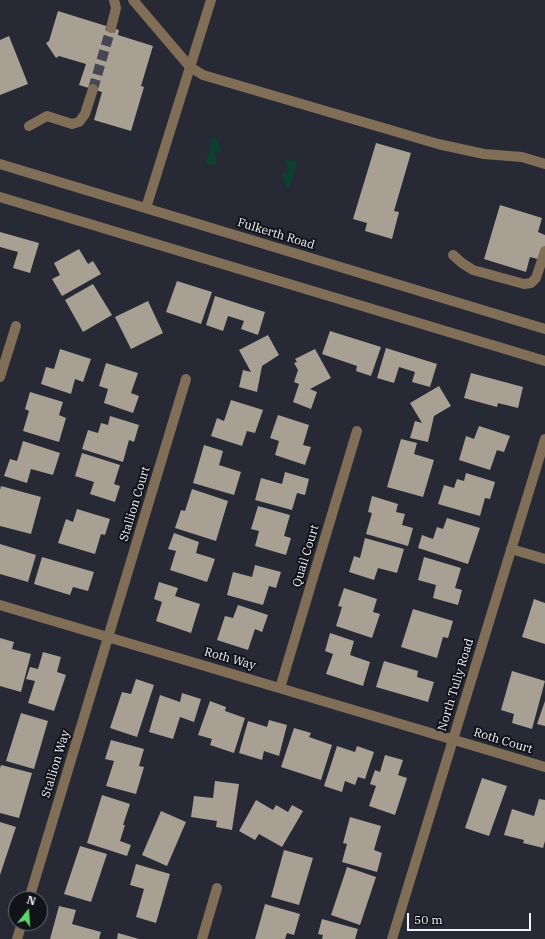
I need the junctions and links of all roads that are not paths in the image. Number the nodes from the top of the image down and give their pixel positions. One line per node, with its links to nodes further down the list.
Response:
1 (114, 0): 4 (street)
2 (133, 0): 5 (street)
3 (211, 0): 5 (street)
4 (111, 28)
5 (190, 67): 9 (street); 11 (street)
6 (92, 89): 7 (street)
7 (29, 126)
8 (0, 164): 11 (street, Fulkerth Road)
9 (545, 164)
10 (0, 197): 16 (street)
11 (146, 208): 15 (street, Fulkerth Road)
12 (545, 251): 13 (street)
13 (453, 255)
14 (16, 326): 17 (street)
15 (545, 330)
16 (545, 361)
17 (0, 377)
18 (186, 379): 24 (street, Stallion Court)
19 (357, 431): 25 (street, Quail Court)
20 (545, 439): 21 (street, North Tully Road)
21 (511, 549): 22 (street); 26 (street, North Tully Road)
22 (545, 559)
23 (0, 605): 24 (street, Roth Way)
24 (109, 637): 25 (street, Roth Way); 29 (street, Stallion Way)
25 (280, 688): 26 (street, Roth Way)
26 (453, 739): 27 (street, Roth Court); 31 (street, North Tully Road)
27 (545, 767)
28 (217, 888): 30 (street)
29 (31, 891)
30 (202, 939)
31 (392, 939)

